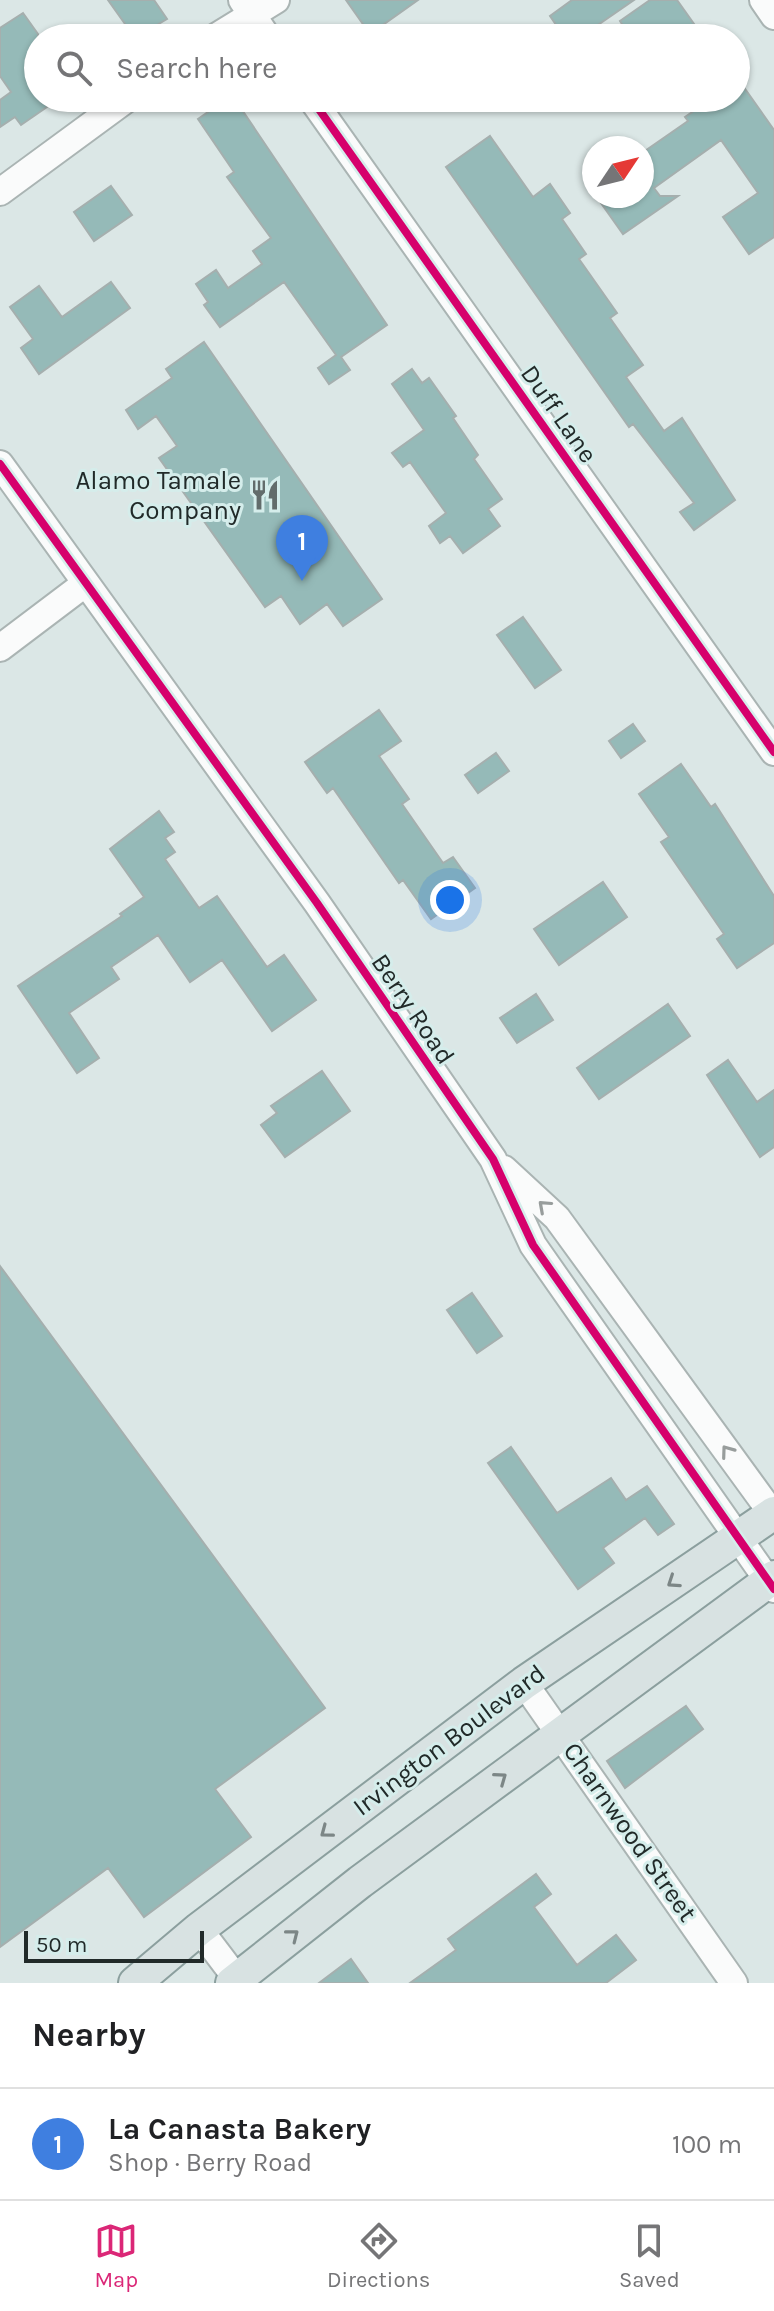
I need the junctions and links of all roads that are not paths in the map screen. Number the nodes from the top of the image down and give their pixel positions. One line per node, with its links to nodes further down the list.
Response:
1 (276, 0): 3 (street)
2 (763, 0): 4 (street)
3 (248, 8): 5 (street)
4 (774, 16)
5 (230, 24)
6 (109, 112): 8 (street)
7 (321, 112): 12 (street, Duff Lane)
8 (0, 192)
9 (0, 464): 10 (street, Berry Road)
10 (86, 583): 11 (street); 13 (street, Berry Road)
11 (0, 648)
12 (774, 752)
13 (493, 1159): 14 (street, Berry Road, one-way to 13); 15 (street, Berry Road)
14 (774, 1514): 15 (main road, Irvington Boulevard)
15 (737, 1538): 16 (street, Berry Road); 17 (main road, Irvington Boulevard, one-way to 17)
16 (772, 1582): 18 (main road)
17 (524, 1683): 18 (street, Charnwood Street); 19 (main road, Irvington Boulevard, one-way to 19)
18 (561, 1734): 21 (main road, one-way to 18); 22 (street, Charnwood Street)
19 (199, 1929): 20 (main road, Irvington Boulevard); 21 (street)
20 (137, 1982)
21 (236, 1982)
22 (734, 1983)

